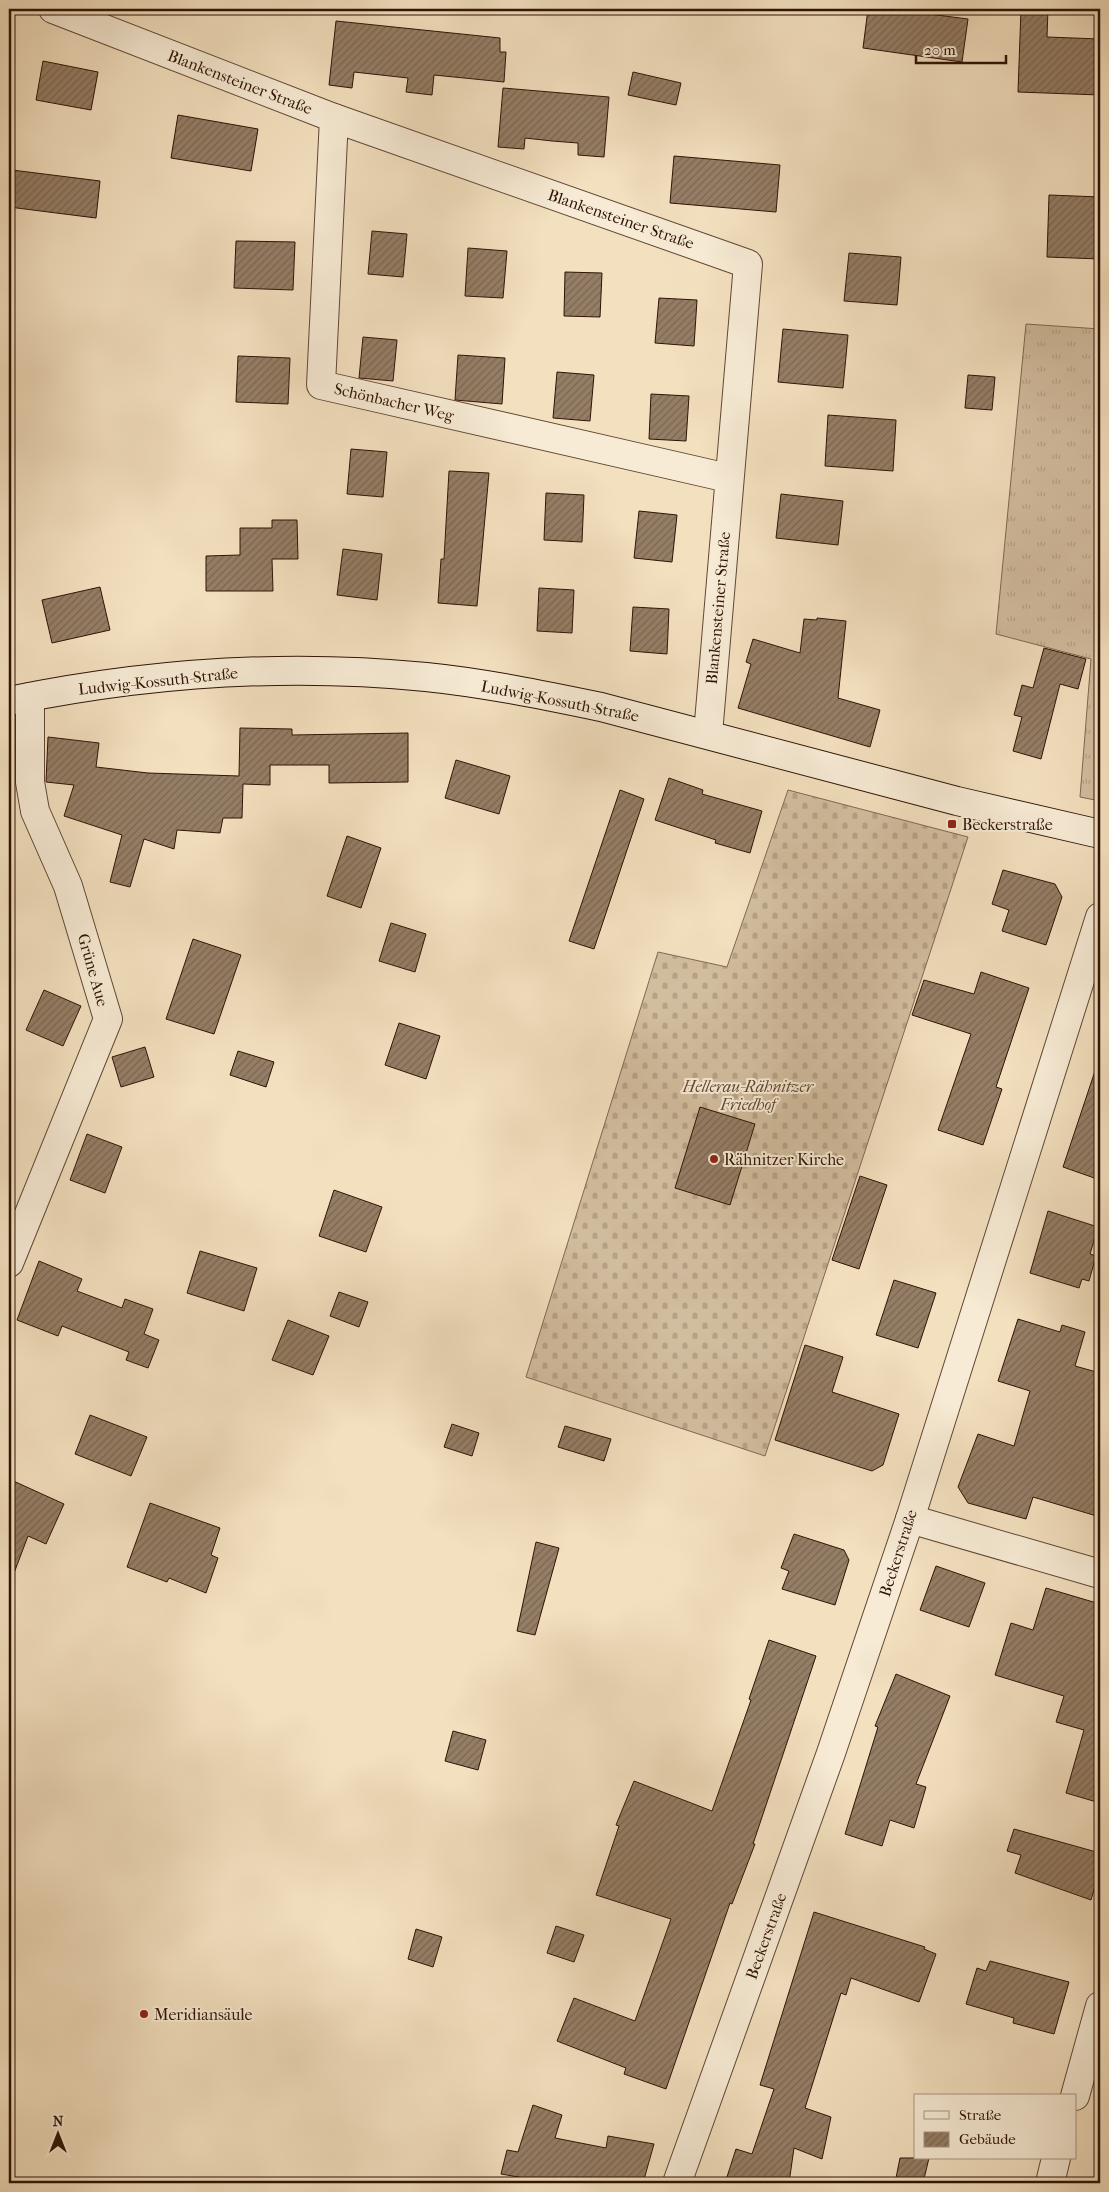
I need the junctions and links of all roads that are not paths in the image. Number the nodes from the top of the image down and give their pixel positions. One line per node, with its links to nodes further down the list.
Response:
1 (53, 9): 2 (street, Blankensteiner Straße)
2 (334, 118): 3 (street, Blankensteiner Straße); 3 (street, Schönbacher Weg)
3 (728, 478): 5 (street, Blankensteiner Straße)
4 (19, 699): 5 (street, Ludwig-Kossuth-Straße); 8 (street, Grüne Aue)
5 (708, 734): 6 (street, Ludwig-Kossuth-Straße)
6 (1100, 834)
7 (1100, 917): 9 (street, Beckerstraße)
8 (9, 1263)
9 (910, 1519): 10 (street); 14 (street, Beckerstraße)
10 (1100, 1574)
11 (1100, 2006): 12 (street)
12 (1075, 2094)
13 (1056, 2160): 15 (street)
14 (677, 2183)
15 (1050, 2183)

